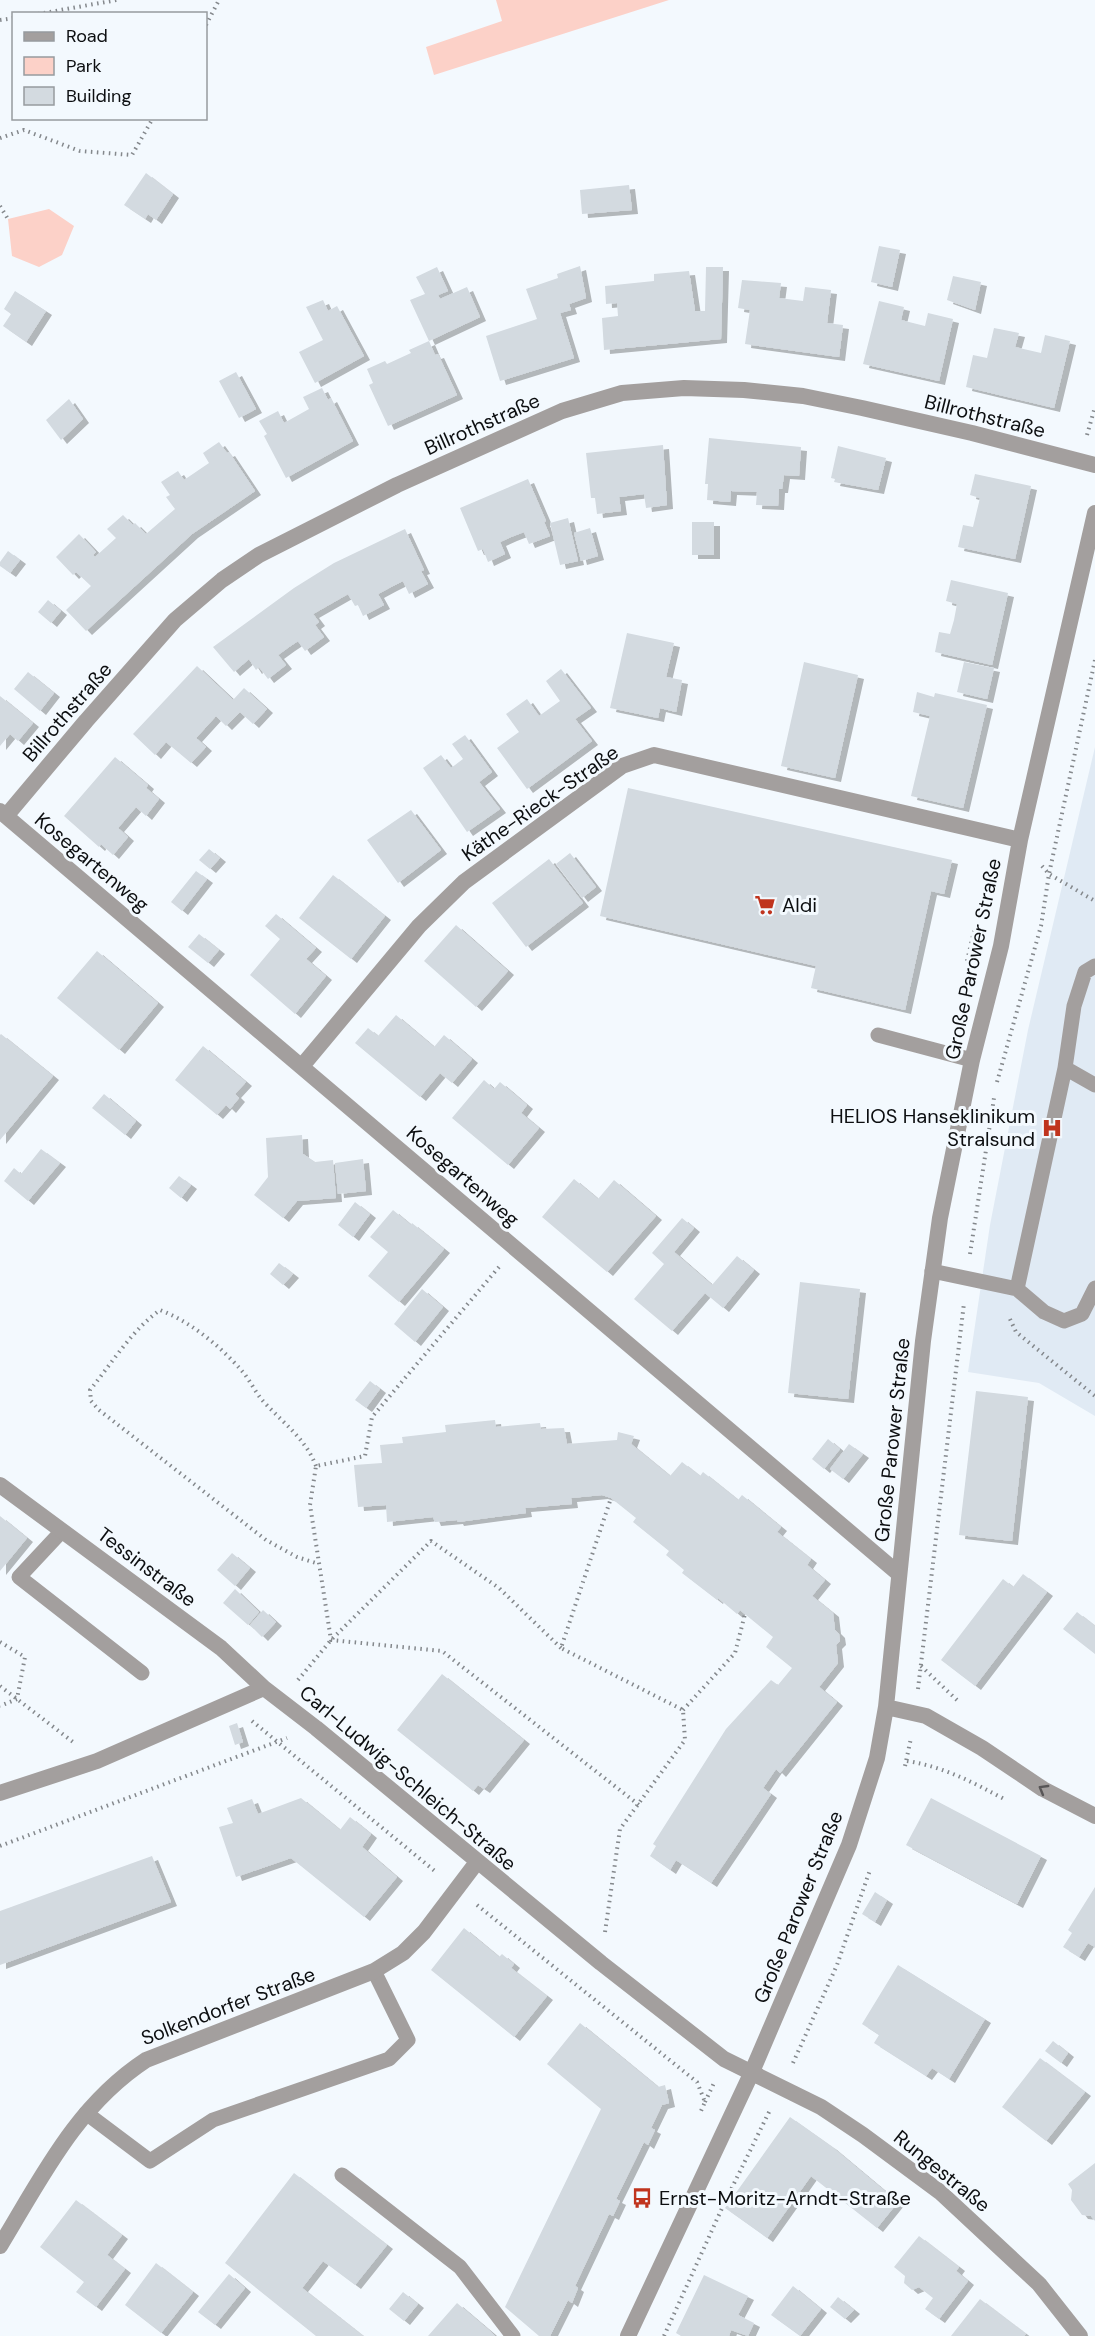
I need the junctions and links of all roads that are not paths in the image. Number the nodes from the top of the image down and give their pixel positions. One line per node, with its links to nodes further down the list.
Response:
1 (1095, 465): 3 (street, Billrothstraße)
2 (1095, 513): 4 (street, Große Parower Straße)
3 (3, 814): 8 (street, Kosegartenweg)
4 (1020, 840): 7 (street, Große Parower Straße); 8 (street, Käthe-Rieck-Straße)
5 (1095, 966): 9 (lane)
6 (878, 1035): 7 (lane)
7 (972, 1060): 11 (street, Große Parower Straße)
8 (302, 1066): 16 (street, Kosegartenweg)
9 (1065, 1068): 10 (lane); 13 (lane)
10 (1095, 1085)
11 (932, 1271): 13 (lane); 16 (street, Große Parower Straße)
12 (1095, 1288): 13 (lane)
13 (1017, 1289)
14 (0, 1485): 15 (street, Tessinstraße)
15 (62, 1531): 17 (lane); 18 (street, Tessinstraße)
16 (898, 1574): 19 (street, Große Parower Straße)
17 (142, 1673)
18 (264, 1688): 20 (street); 22 (street, Carl-Ludwig-Schleich-Straße)
19 (886, 1707): 21 (street, one-way to 19); 24 (street, Große Parower Straße)
20 (0, 1793)
21 (1095, 1816)
22 (477, 1862): 23 (street, Solkendorfer Straße); 24 (street, Carl-Ludwig-Schleich-Straße)
23 (374, 1971): 25 (street, Solkendorfer Straße); 25 (lane)
24 (751, 2074): 29 (street, Große Parower Straße); 30 (street, Rungestraße)
25 (86, 2114): 27 (street, Solkendorfer Straße)
26 (342, 2175): 28 (lane)
27 (0, 2246)
28 (513, 2336)
29 (628, 2336)
30 (1080, 2336)

